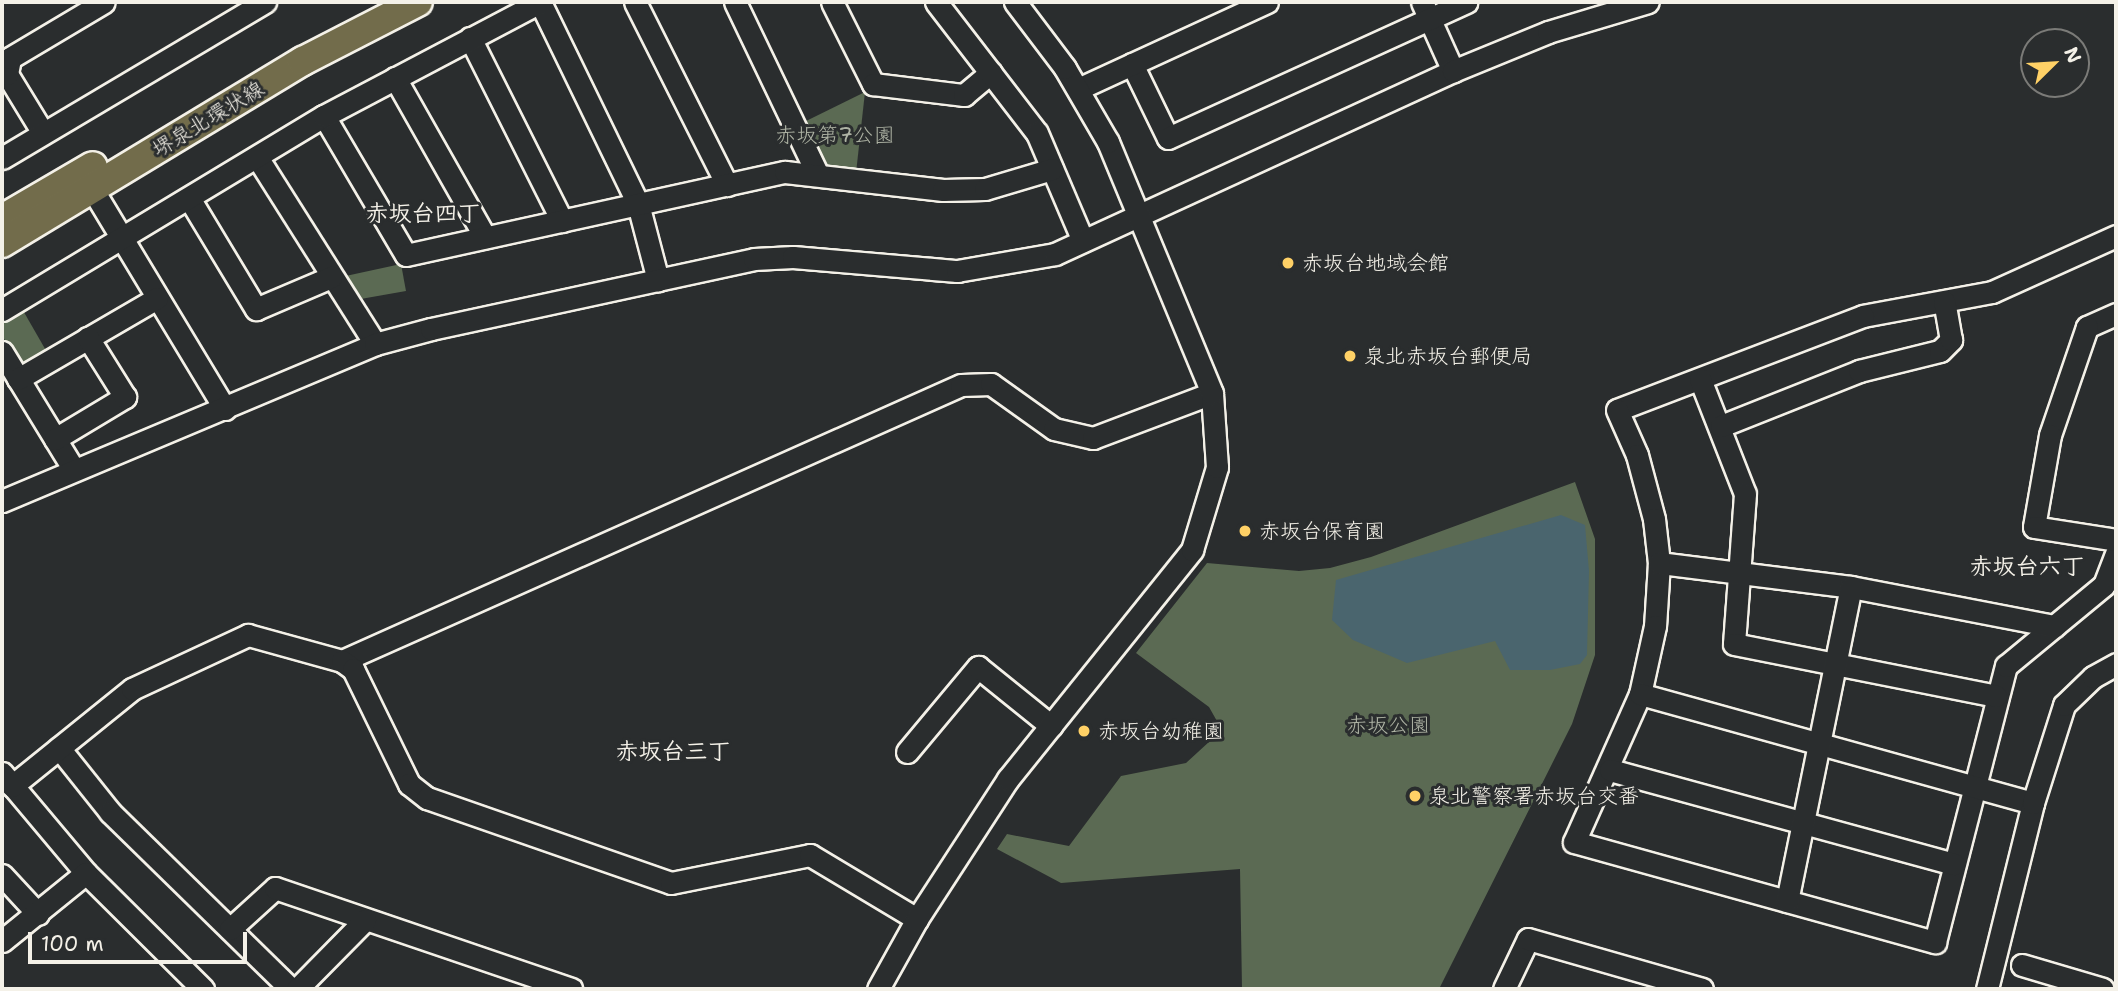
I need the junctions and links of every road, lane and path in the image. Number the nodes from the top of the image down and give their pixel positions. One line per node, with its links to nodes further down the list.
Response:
1 (104, 2): 22 (street)
2 (265, 2): 22 (street)
3 (376, 2): 27 (main road, 堺泉北環状線)
4 (418, 2): 27 (main road, 堺泉北環状線)
5 (540, 2): 15 (street); 30 (street)
6 (635, 2): 28 (street)
7 (735, 2): 26 (street)
8 (832, 2): 18 (street)
9 (936, 2): 18 (street)
10 (1015, 2): 20 (street)
11 (1267, 2): 16 (street)
12 (1467, 2): 14 (street)
13 (1648, 2): 17 (street)
14 (1426, 10): 16 (street); 17 (street)
15 (470, 38): 19 (street); 32 (street)
16 (1132, 64): 20 (street)
17 (1452, 71): 31 (street)
18 (991, 72): 25 (street)
19 (396, 78): 21 (street); 35 (street)
20 (1078, 89): 31 (street)
21 (324, 116): 23 (street); 35 (street)
22 (43, 132): 24 (street)
23 (257, 157): 29 (street); 38 (street)
24 (2, 158)
25 (1052, 169): 26 (street); 37 (street)
26 (817, 173): 28 (street)
27 (87, 180): 33 (main road, 堺泉北環状線); 36 (street)
28 (727, 185): 30 (street)
29 (189, 198): 36 (street); 38 (street)
30 (638, 204): 32 (street); 39 (street)
31 (1140, 216): 37 (street); 49 (street)
32 (562, 221): 35 (street)
33 (2, 224)
34 (2116, 236): 41 (street)
35 (485, 237)
36 (121, 239): 40 (street); 42 (street)
37 (1083, 241): 39 (street)
38 (331, 277): 45 (street)
39 (658, 280): 45 (street)
40 (157, 298): 44 (street); 50 (street)
41 (1944, 302): 48 (street); 51 (street)
42 (2, 310)
43 (2116, 314): 55 (street)
44 (89, 338): 47 (street); 52 (street)
45 (375, 344): 50 (street)
46 (2, 352): 47 (street)
47 (18, 379): 52 (street)
48 (1700, 379): 51 (street); 57 (street)
49 (1212, 393): 61 (street); 66 (street)
50 (225, 409): 53 (street)
51 (1721, 426): 58 (street)
52 (55, 439): 53 (street)
53 (74, 470): 54 (street)
54 (2, 500)
55 (2116, 540)
56 (2116, 553): 60 (street)
57 (1659, 563): 58 (street); 64 (street)
58 (1742, 574): 59 (street); 62 (street)
59 (1851, 587): 60 (street); 62 (street)
60 (2054, 626): 65 (street)
61 (342, 661): 68 (street); 80 (street)
62 (1837, 663): 65 (street); 67 (street)
63 (2116, 664): 73 (street)
64 (1640, 694): 67 (street); 70 (street)
65 (1996, 696): 72 (street)
66 (1051, 726): 69 (street); 80 (street)
67 (1819, 743): 72 (street); 74 (street)
68 (59, 748): 71 (street); 82 (street)
69 (907, 752)
70 (1609, 770): 74 (street); 78 (street)
71 (7, 780): 76 (street)
72 (1973, 786): 73 (street); 75 (street)
73 (2033, 803): 93 (street)
74 (1801, 823): 75 (street); 78 (street)
75 (1954, 864): 78 (street)
76 (86, 873): 79 (street); 86 (street)
77 (2, 875): 79 (street)
78 (1787, 901)
79 (38, 914): 83 (street)
80 (917, 919): 90 (street)
81 (365, 920): 82 (street); 88 (street); 89 (street)
82 (230, 929): 87 (street)
83 (2, 941)
84 (2022, 965): 85 (street)
85 (2064, 984): 94 (street)
86 (203, 989)
87 (291, 989)
88 (297, 989)
89 (571, 989)
90 (878, 989)
91 (1504, 989): 92 (street)
92 (1702, 989)
93 (1987, 989)
94 (2103, 989)

